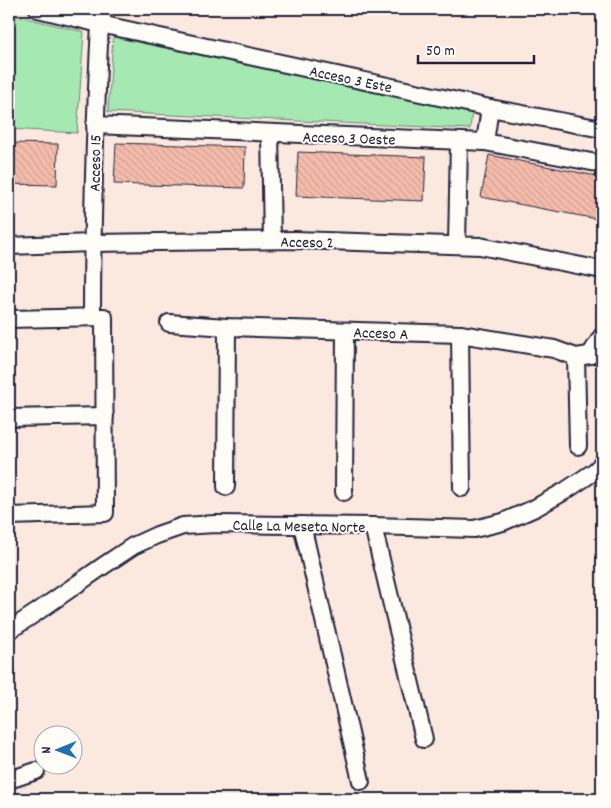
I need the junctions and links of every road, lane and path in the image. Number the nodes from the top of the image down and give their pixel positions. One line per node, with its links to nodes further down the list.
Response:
1 (38, 9): 2 (street, Acceso 3 Este)
2 (102, 17): 3 (street, Acceso 3 Este); 4 (street, Acceso 15)
3 (490, 108): 5 (street, Acceso 3 Este); 8 (street)
4 (95, 125): 6 (street, Acceso 3 Oeste); 11 (street, Acceso 15)
5 (602, 129)
6 (270, 133): 7 (street, Acceso 3 Oeste); 10 (street)
7 (460, 142): 8 (street, Acceso 3 Oeste); 12 (street)
8 (484, 142): 9 (street, Acceso 3 Oeste)
9 (602, 164)
10 (272, 240): 11 (street, Acceso 2); 12 (street, Acceso 2)
11 (92, 243): 13 (street, Acceso 2); 15 (street, Acceso 15)
12 (457, 245): 14 (street, Acceso 2)
13 (9, 246)
14 (602, 270)
15 (92, 318): 16 (street); 23 (street)
16 (9, 319)
17 (169, 324): 18 (street, Acceso A)
18 (227, 327): 19 (street, Acceso A); 27 (street)
19 (345, 331): 20 (street, Acceso A); 29 (street)
20 (460, 334): 22 (street, Acceso A); 28 (street)
21 (602, 336): 22 (street)
22 (589, 354): 25 (street)
23 (105, 416): 24 (street); 30 (street)
24 (9, 418)
25 (578, 446)
26 (602, 464): 32 (street, Calle La Meseta Norte)
27 (226, 487)
28 (462, 488)
29 (344, 492)
30 (9, 516)
31 (302, 525): 32 (street, Calle La Meseta Norte); 33 (street, Calle La Meseta Norte); 37 (street)
32 (373, 526): 34 (street)
33 (9, 629)
34 (424, 739)
35 (32, 772): 36 (street)
36 (9, 780)
37 (361, 781)

